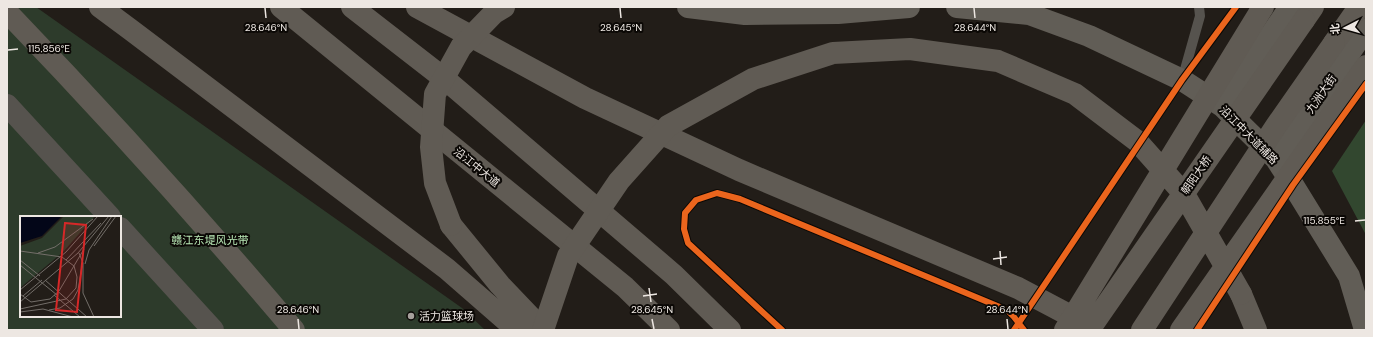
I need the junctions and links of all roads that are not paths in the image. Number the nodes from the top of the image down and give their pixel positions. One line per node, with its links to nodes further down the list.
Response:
1 (100, 7): 24 (highway)
2 (281, 7): 26 (highway, 沿江中大道)
3 (352, 7): 27 (highway)
4 (417, 7): 29 (highway)
5 (504, 7): 25 (highway, bridge)
6 (688, 7): 7 (main road)
7 (909, 7)
8 (957, 7): 16 (main road, 沿江中大道辅路)
9 (1199, 7): 16 (lane)
10 (1263, 7): 28 (highway, bridge)
11 (1359, 7): 30 (highway, bridge)
12 (1302, 11): 18 (main road); 29 (highway, 朝阳大桥, bridge)
13 (7, 12): 23 (highway)
14 (1366, 29): 19 (main road, 九洲大街)
15 (1366, 66): 31 (highway, bridge)
16 (1182, 80): 18 (main road, 沿江中大道辅路)
17 (7, 105): 20 (street)
18 (1222, 106): 19 (main road, 沿江中大道辅路)
19 (1276, 159): 33 (main road, 沿江中大道辅路)
20 (109, 216)
21 (121, 229): 22 (street)
22 (213, 330)
23 (294, 330)
24 (517, 330)
25 (543, 330): 32 (highway, bridge)
26 (669, 330)
27 (730, 330)
28 (1065, 330)
29 (1090, 330)
30 (1142, 330)
31 (1181, 330)
32 (1256, 330)
33 (1365, 330)

